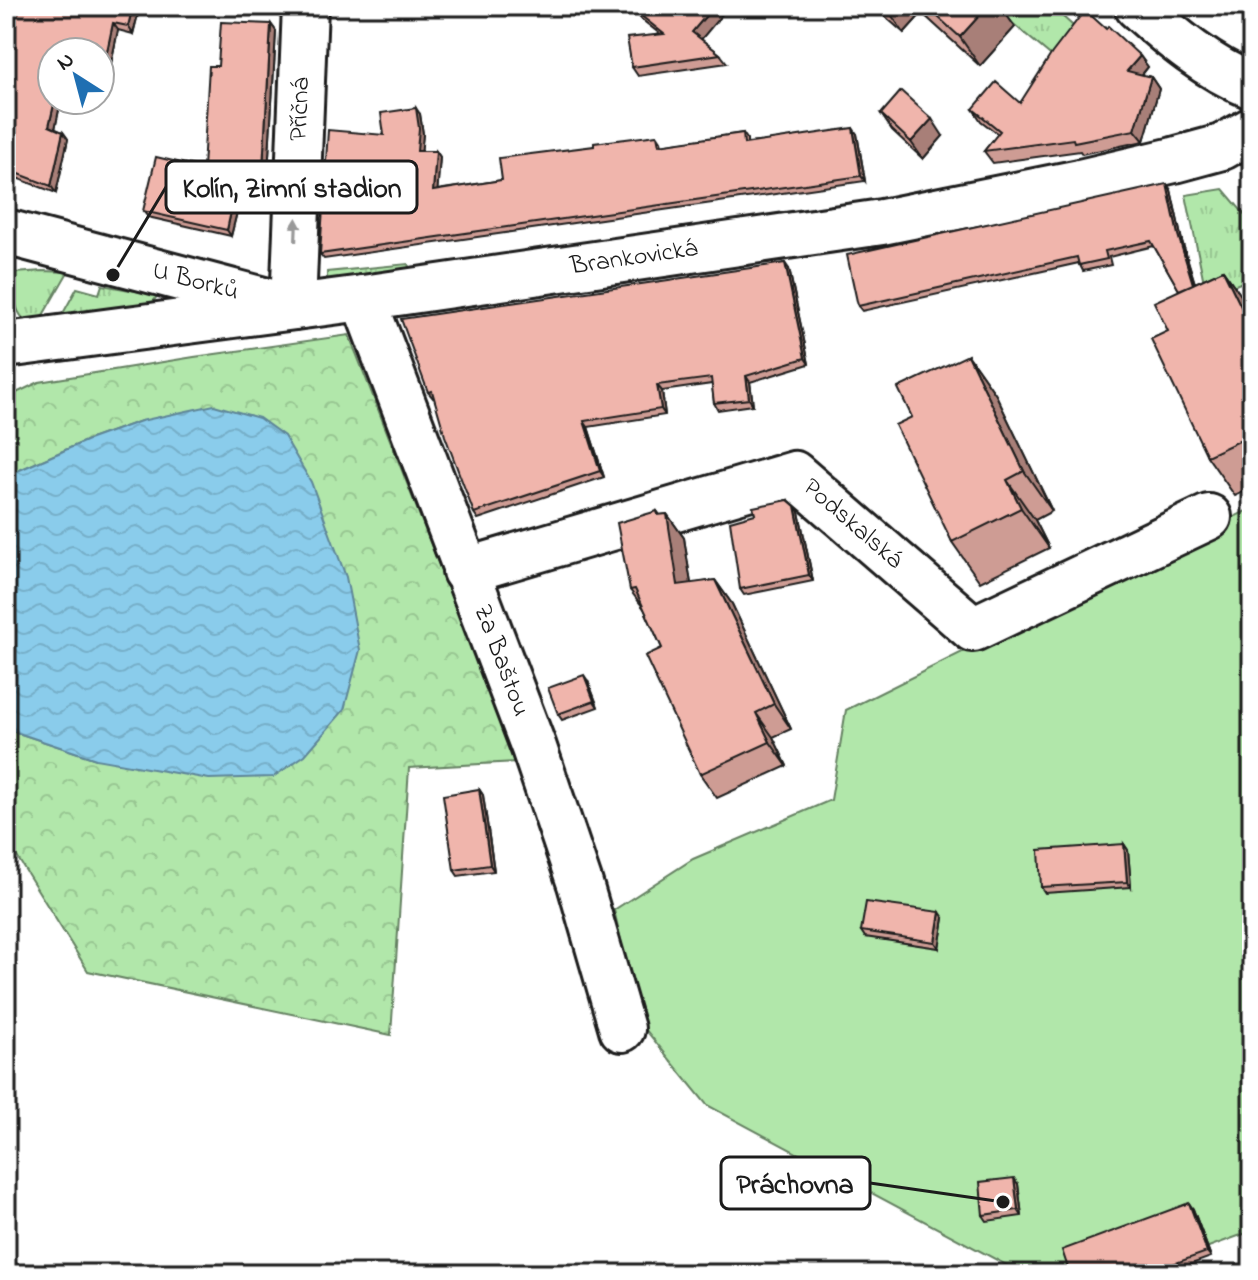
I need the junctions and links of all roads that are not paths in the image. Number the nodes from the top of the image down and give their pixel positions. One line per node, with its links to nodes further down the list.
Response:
1 (305, 6): 7 (street, Příčná, one-way to 1)
2 (1137, 6): 3 (street)
3 (1252, 86)
4 (1252, 130): 6 (street, Brankovická)
5 (6, 232): 7 (street, U Borků)
6 (363, 298): 7 (street, Brankovická); 10 (street, Za Baštou)
7 (293, 307): 8 (street, Brankovická)
8 (6, 345)
9 (1209, 517): 10 (street, Podskalská)
10 (465, 571): 11 (street, Za Baštou)
11 (622, 1029)

